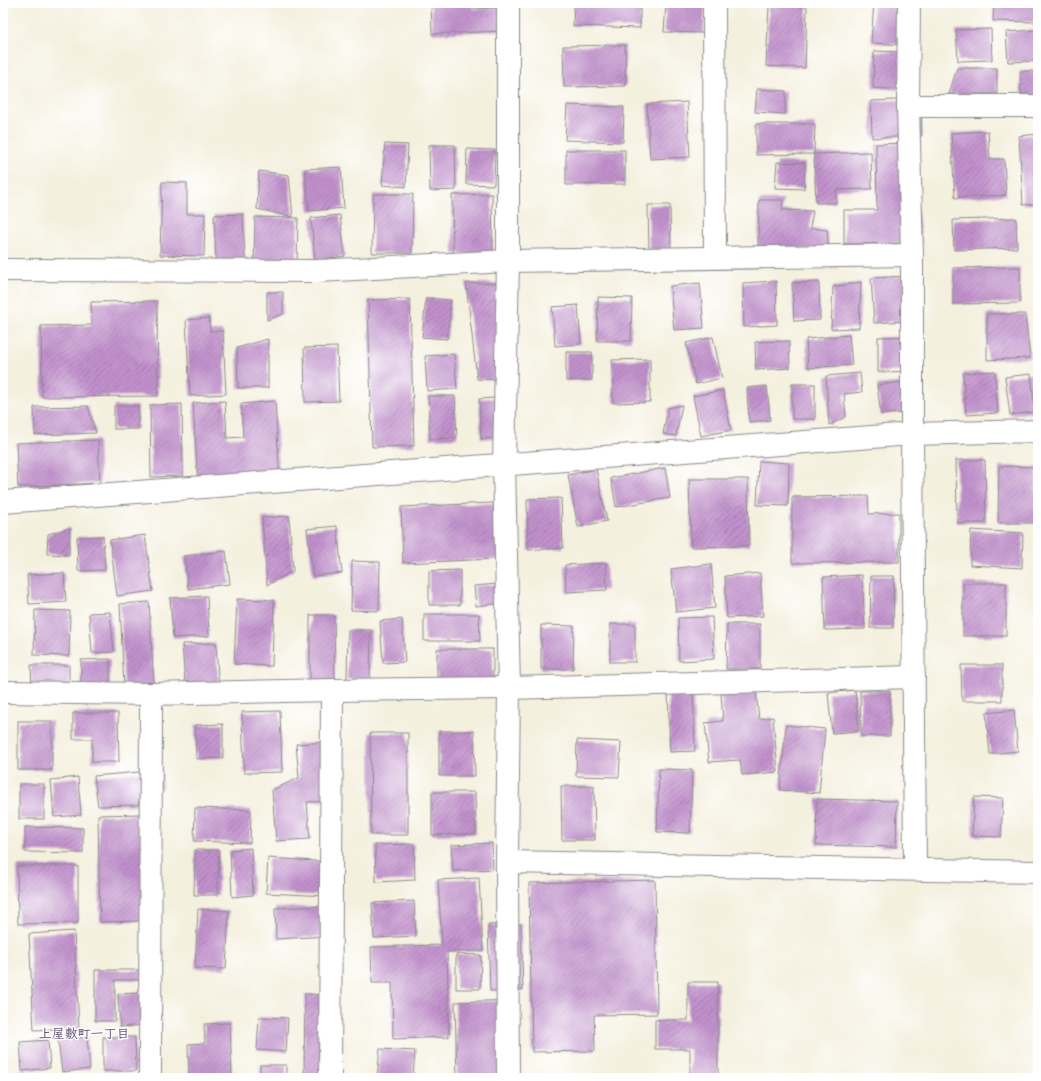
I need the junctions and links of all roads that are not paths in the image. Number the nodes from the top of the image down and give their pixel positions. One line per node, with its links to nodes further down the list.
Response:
1 (508, 3): 8 (street)
2 (714, 3): 7 (street)
3 (909, 3): 4 (street)
4 (908, 106): 5 (street); 6 (street)
5 (1038, 106)
6 (912, 255): 7 (street); 11 (street)
7 (715, 257): 8 (street)
8 (508, 261): 9 (street); 12 (street)
9 (3, 270)
10 (1038, 431): 11 (street)
11 (912, 434): 12 (street); 14 (street)
12 (504, 464): 13 (street); 15 (street)
13 (3, 502)
14 (914, 677): 15 (street); 20 (street)
15 (509, 688): 16 (street); 19 (street)
16 (332, 690): 18 (street); 23 (street)
17 (3, 692): 18 (street)
18 (151, 694): 22 (street)
19 (507, 862): 20 (street); 24 (street)
20 (915, 869): 21 (street)
21 (1038, 872)
22 (150, 1078)
23 (330, 1078)
24 (508, 1078)

